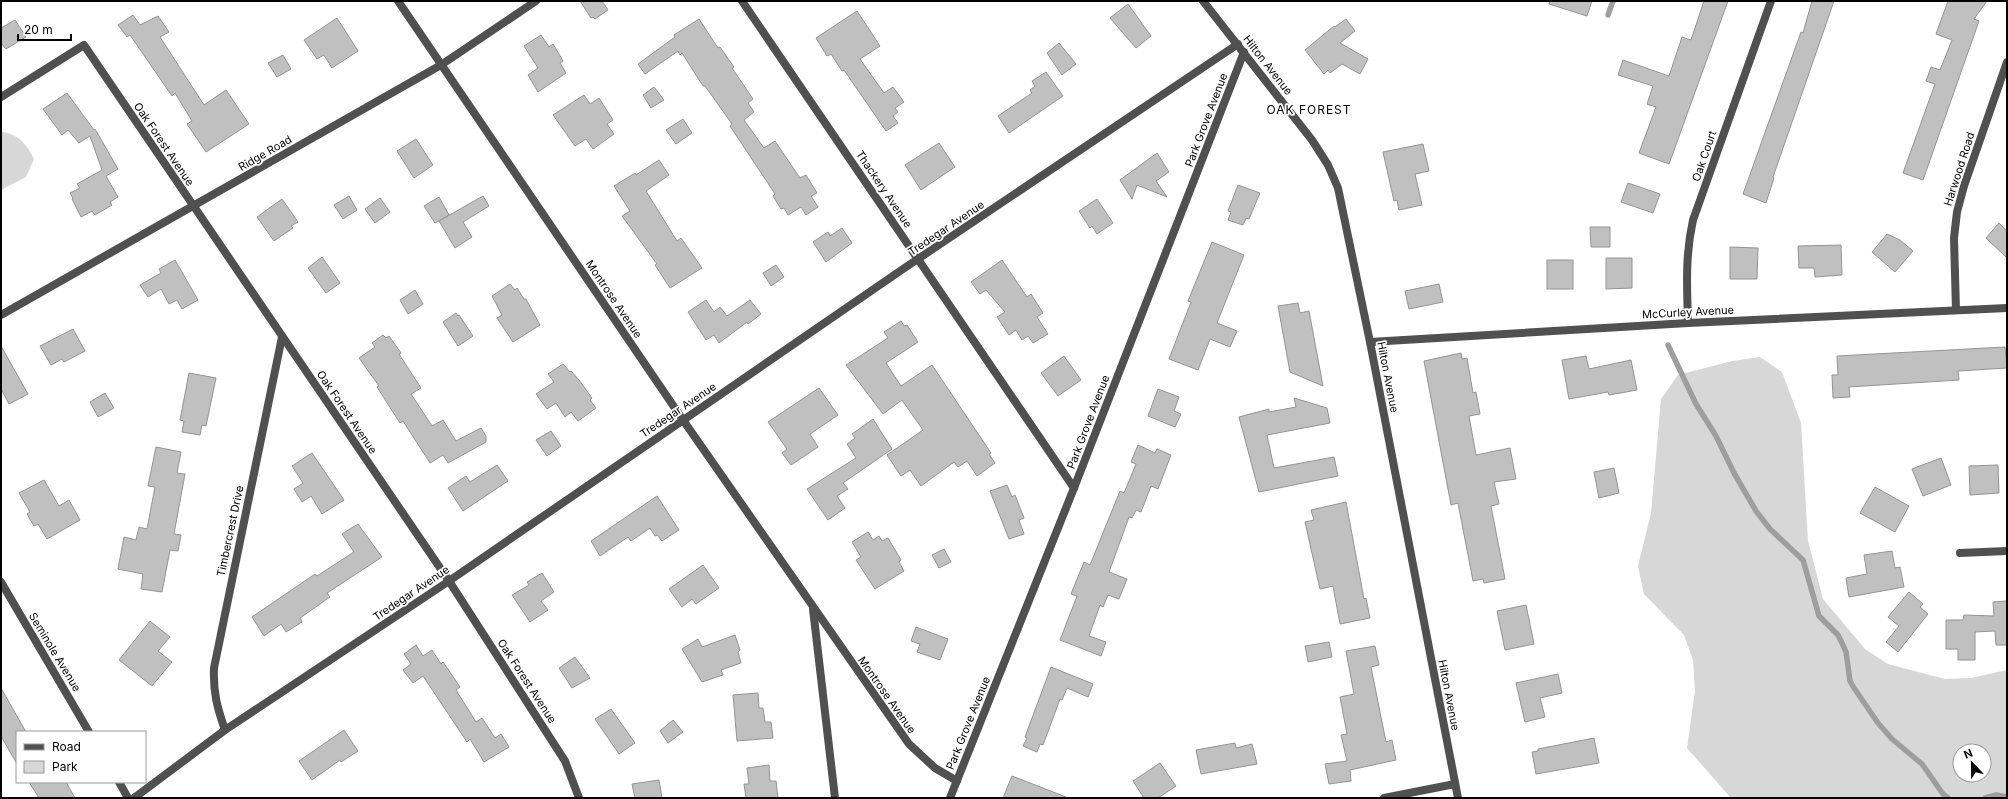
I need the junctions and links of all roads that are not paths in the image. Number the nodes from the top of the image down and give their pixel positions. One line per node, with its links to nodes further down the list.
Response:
1 (398, 1): 9 (street, Montrose Avenue)
2 (536, 1): 9 (street, Ridge Road)
3 (742, 1): 12 (street, Thackery Avenue)
4 (1203, 1): 6 (street, Hilton Avenue)
5 (1771, 1): 16 (street, Oak Court)
6 (1238, 44): 7 (street, Hilton Avenue); 12 (street, Tredegar Avenue)
7 (1244, 52): 18 (street, Hilton Avenue); 20 (street, Park Grove Avenue)
8 (2007, 62): 14 (street, Harwood Road)
9 (441, 65): 11 (street, Ridge Road); 19 (street, Montrose Avenue)
10 (1, 97): 11 (street, Oak Forest Avenue)
11 (193, 207): 15 (street, Ridge Road); 17 (street, Oak Forest Avenue)
12 (919, 260): 19 (street, Tredegar Avenue); 20 (street, Thackery Avenue)
13 (2007, 308): 14 (street, McCurley Avenue)
14 (1956, 310): 16 (street, McCurley Avenue)
15 (1, 315)
16 (1688, 323): 18 (street, McCurley Avenue)
17 (282, 337): 23 (street, Oak Forest Avenue); 26 (street, Timbercrest Drive)
18 (1370, 342): 30 (street, Hilton Avenue)
19 (683, 420): 23 (street, Tredegar Avenue); 25 (street, Montrose Avenue)
20 (1074, 488): 28 (street, Park Grove Avenue)
21 (2007, 551): 22 (street)
22 (1960, 554)
23 (449, 581): 26 (street, Tredegar Avenue); 33 (street, Oak Forest Avenue)
24 (1, 582): 27 (street, Seminole Avenue)
25 (813, 608): 28 (street, Montrose Avenue); 34 (street, Montrose Avenue)
26 (225, 730): 32 (street, Tredegar Avenue)
27 (88, 731)
28 (957, 781): 35 (street, Park Grove Avenue)
29 (120, 783): 31 (street)
30 (1455, 784): 36 (street); 37 (street, Hilton Avenue)
31 (128, 798)
32 (134, 798)
33 (579, 798)
34 (835, 798)
35 (950, 798)
36 (1384, 798)
37 (1458, 798)

